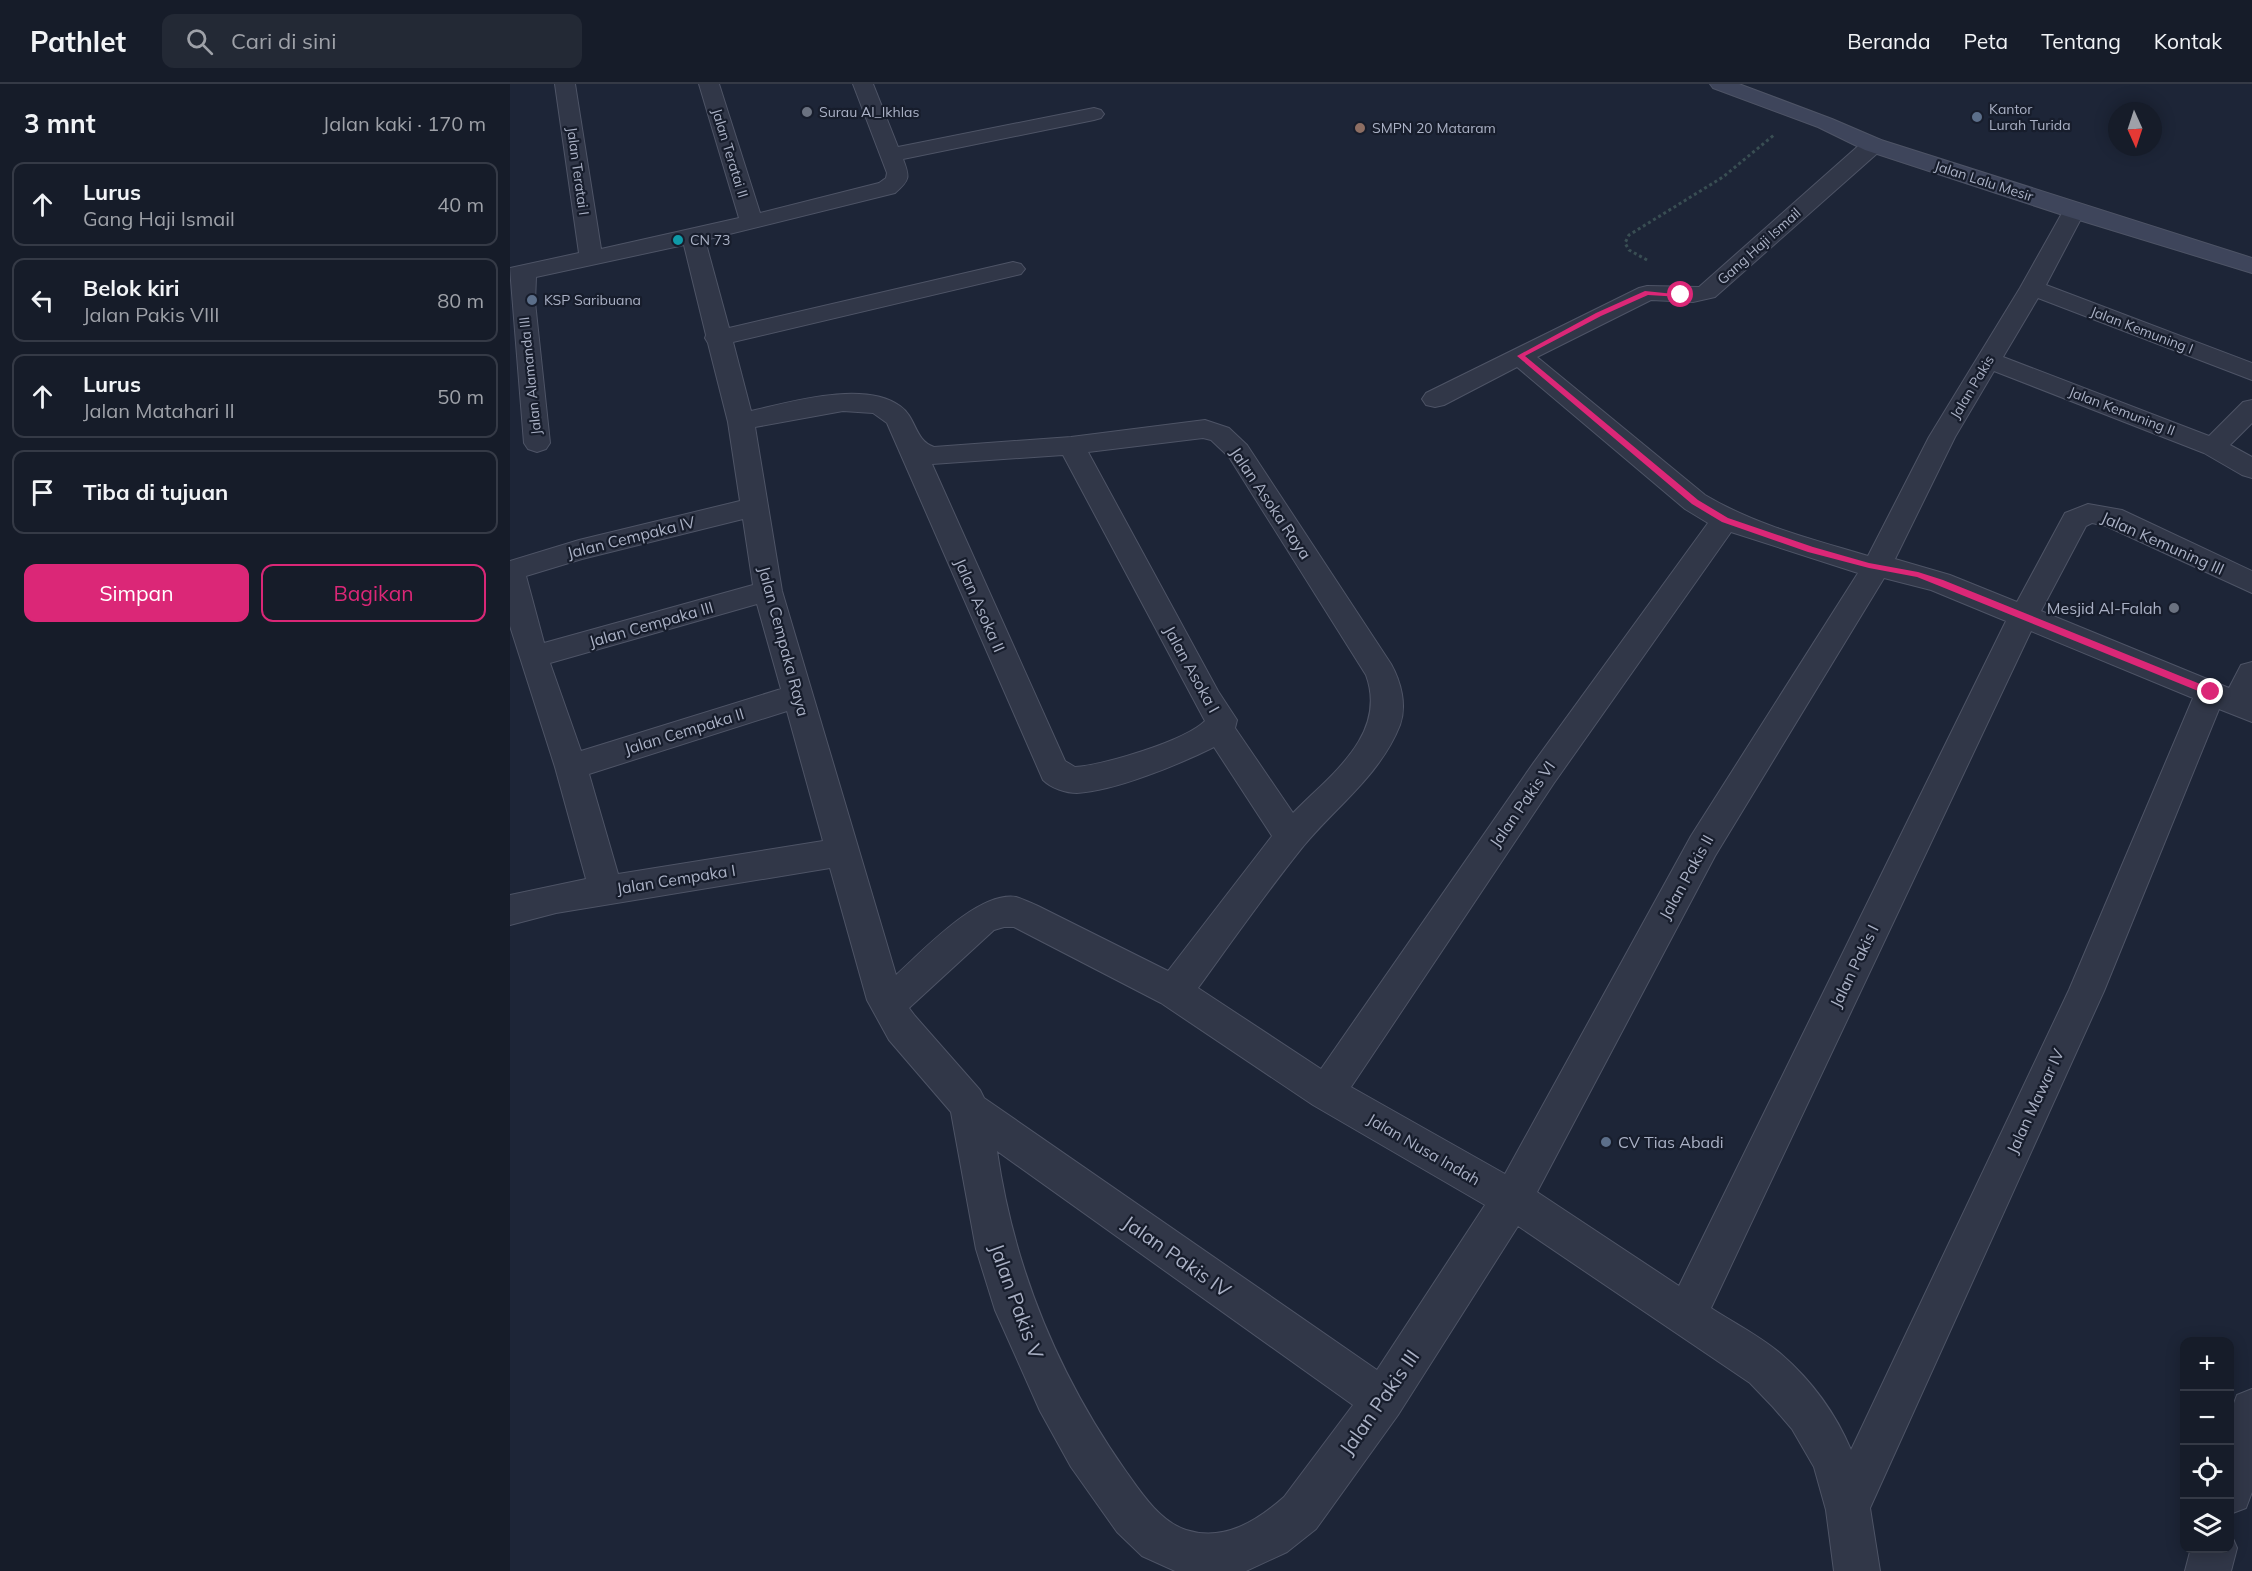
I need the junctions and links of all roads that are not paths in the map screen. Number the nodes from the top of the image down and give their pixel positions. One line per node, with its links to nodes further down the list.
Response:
1 (566, 84): 11 (street, Jalan Teratai I)
2 (709, 84): 9 (street, Jalan Teratai II)
3 (1720, 84): 6 (street, Jalan Lalu Mesir)
4 (869, 85): 7 (street)
5 (1094, 114): 7 (street)
6 (1873, 145): 8 (street, Jalan Lalu Mesir); 17 (street, Gang Haji Ismail)
7 (894, 164): 9 (street)
8 (2074, 211): 12 (street, Jalan Lalu Mesir); 15 (street, Jalan Pakis)
9 (752, 222): 10 (street)
10 (693, 236): 11 (street); 16 (street, Jalan Cempaka Raya)
11 (591, 258): 14 (street)
12 (2252, 266)
13 (1013, 269): 16 (street)
14 (517, 274): 19 (street, Jalan Alamanda III)
15 (2032, 288): 18 (street, Jalan Pakis); 20 (street, Jalan Kemuning I)
16 (717, 338): 23 (street, Jalan Cempaka Raya)
17 (1520, 356): 21 (street, Gang Haji Ismail); 30 (street)
18 (1988, 360): 27 (street, Jalan Kemuning II); 31 (street, Jalan Pakis)
19 (520, 368): 24 (street, Jalan Alamanda III)
20 (2252, 372)
21 (1435, 399)
22 (2252, 408): 27 (street)
23 (741, 422): 26 (street); 29 (street, Jalan Cempaka Raya)
24 (537, 443)
25 (1071, 446): 26 (street, Jalan Asoka Raya); 40 (street, Jalan Asoka I); 43 (street, Jalan Asoka Raya)
26 (911, 447): 41 (street, Jalan Asoka II)
27 (2213, 447): 28 (street, Jalan Kemuning II)
28 (2252, 470)
29 (753, 507): 32 (street, Jalan Cempaka IV); 34 (street, Jalan Cempaka Raya)
30 (1725, 520): 31 (street); 49 (street, Jalan Pakis VI)
31 (1877, 566): 35 (street); 51 (street, Jalan Pakis II)
32 (510, 571): 36 (street)
33 (2252, 583): 35 (street, Jalan Kemuning III)
34 (768, 591): 36 (street, Jalan Cempaka III); 38 (street, Jalan Cempaka Raya)
35 (2023, 617): 39 (street); 52 (street, Jalan Pakis I)
36 (533, 657): 42 (street)
37 (2252, 673): 39 (street, Jalan Mawar IV)
38 (797, 696): 42 (street, Jalan Cempaka II); 44 (street, Jalan Cempaka Raya)
39 (2233, 702): 56 (street, Jalan Mawar IV)
40 (1219, 729): 41 (street, Jalan Asoka I); 43 (street)
41 (1050, 764)
42 (571, 767): 45 (street)
43 (1291, 837): 47 (street, Jalan Asoka Raya)
44 (843, 852): 45 (street, Jalan Cempaka I); 48 (street, Jalan Cempaka Raya)
45 (606, 890): 46 (street, Jalan Cempaka I)
46 (515, 900)
47 (1174, 992): 48 (street, Jalan Nusa Indah); 49 (street, Jalan Nusa Indah)
48 (887, 1005): 50 (street, Jalan Pakis V)
49 (1326, 1093): 51 (street, Jalan Nusa Indah)
50 (971, 1111): 53 (street, Jalan Pakis IV); 58 (street, Jalan Pakis V)
51 (1512, 1199): 52 (street, Jalan Nusa Indah); 53 (street, Jalan Pakis III)
52 (1686, 1316): 56 (street, Jalan Nusa Indah)
53 (1383, 1400): 58 (street, Jalan Pakis III)
54 (2252, 1410): 55 (street)
55 (2234, 1474)
56 (1849, 1504): 59 (street, Jalan Nusa Indah)
57 (2213, 1553): 60 (street)
58 (1205, 1557)
59 (1857, 1571)
60 (2208, 1571)

